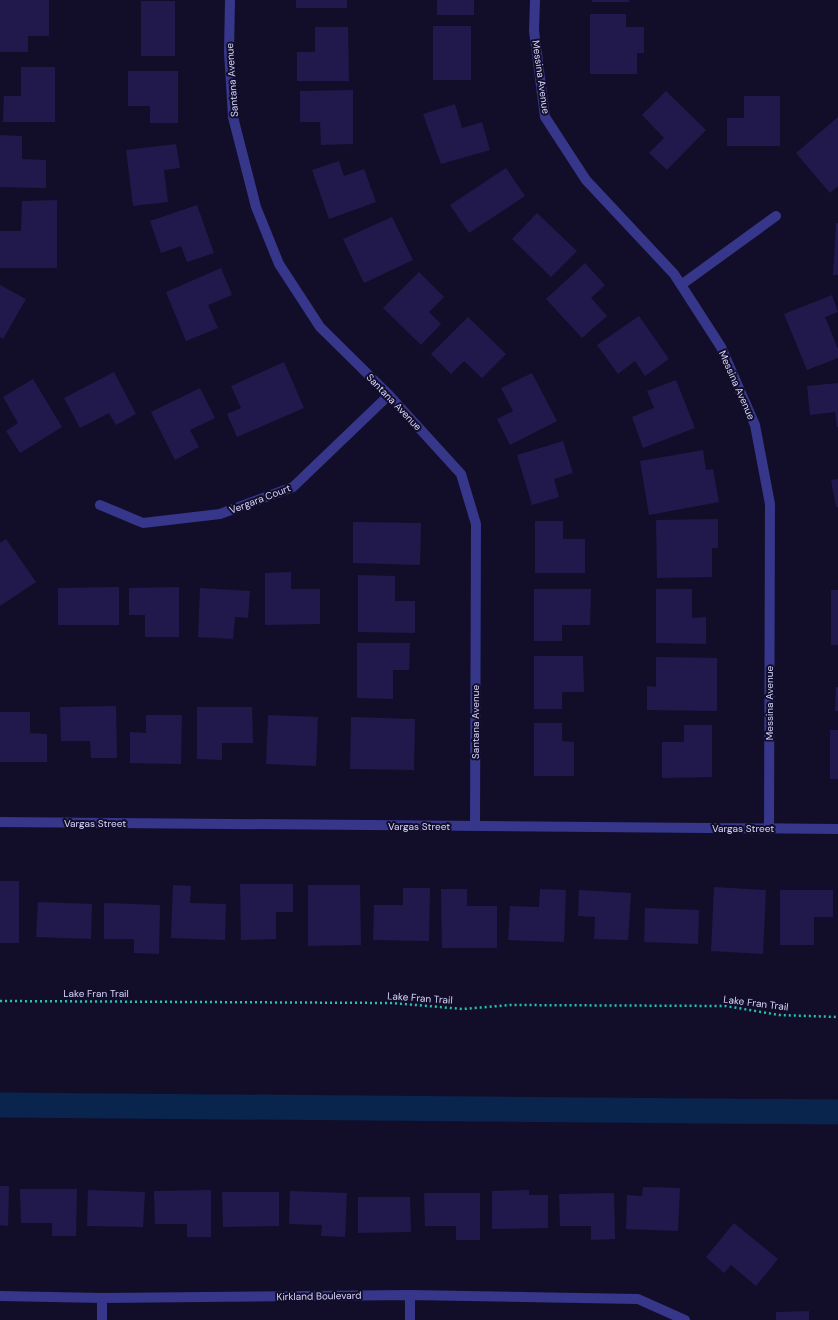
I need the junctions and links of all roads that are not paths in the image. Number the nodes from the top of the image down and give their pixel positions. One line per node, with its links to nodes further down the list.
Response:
1 (230, 0): 5 (street, Santana Avenue)
2 (535, 0): 4 (street, Messina Avenue)
3 (776, 216): 4 (street)
4 (681, 285): 9 (street, Messina Avenue)
5 (389, 396): 6 (street, Vergara Court); 8 (street, Santana Avenue)
6 (100, 505)
7 (0, 822): 8 (street, Vargas Street)
8 (475, 826): 9 (street, Vargas Street)
9 (769, 829): 10 (street, Vargas Street)
10 (838, 829)
11 (410, 1295): 13 (street, Kirkland Boulevard); 15 (street); 16 (street, Kirkland Boulevard)
12 (0, 1296): 13 (street, Kirkland Boulevard)
13 (102, 1298): 14 (street)
14 (102, 1320)
15 (410, 1320)
16 (685, 1320)

